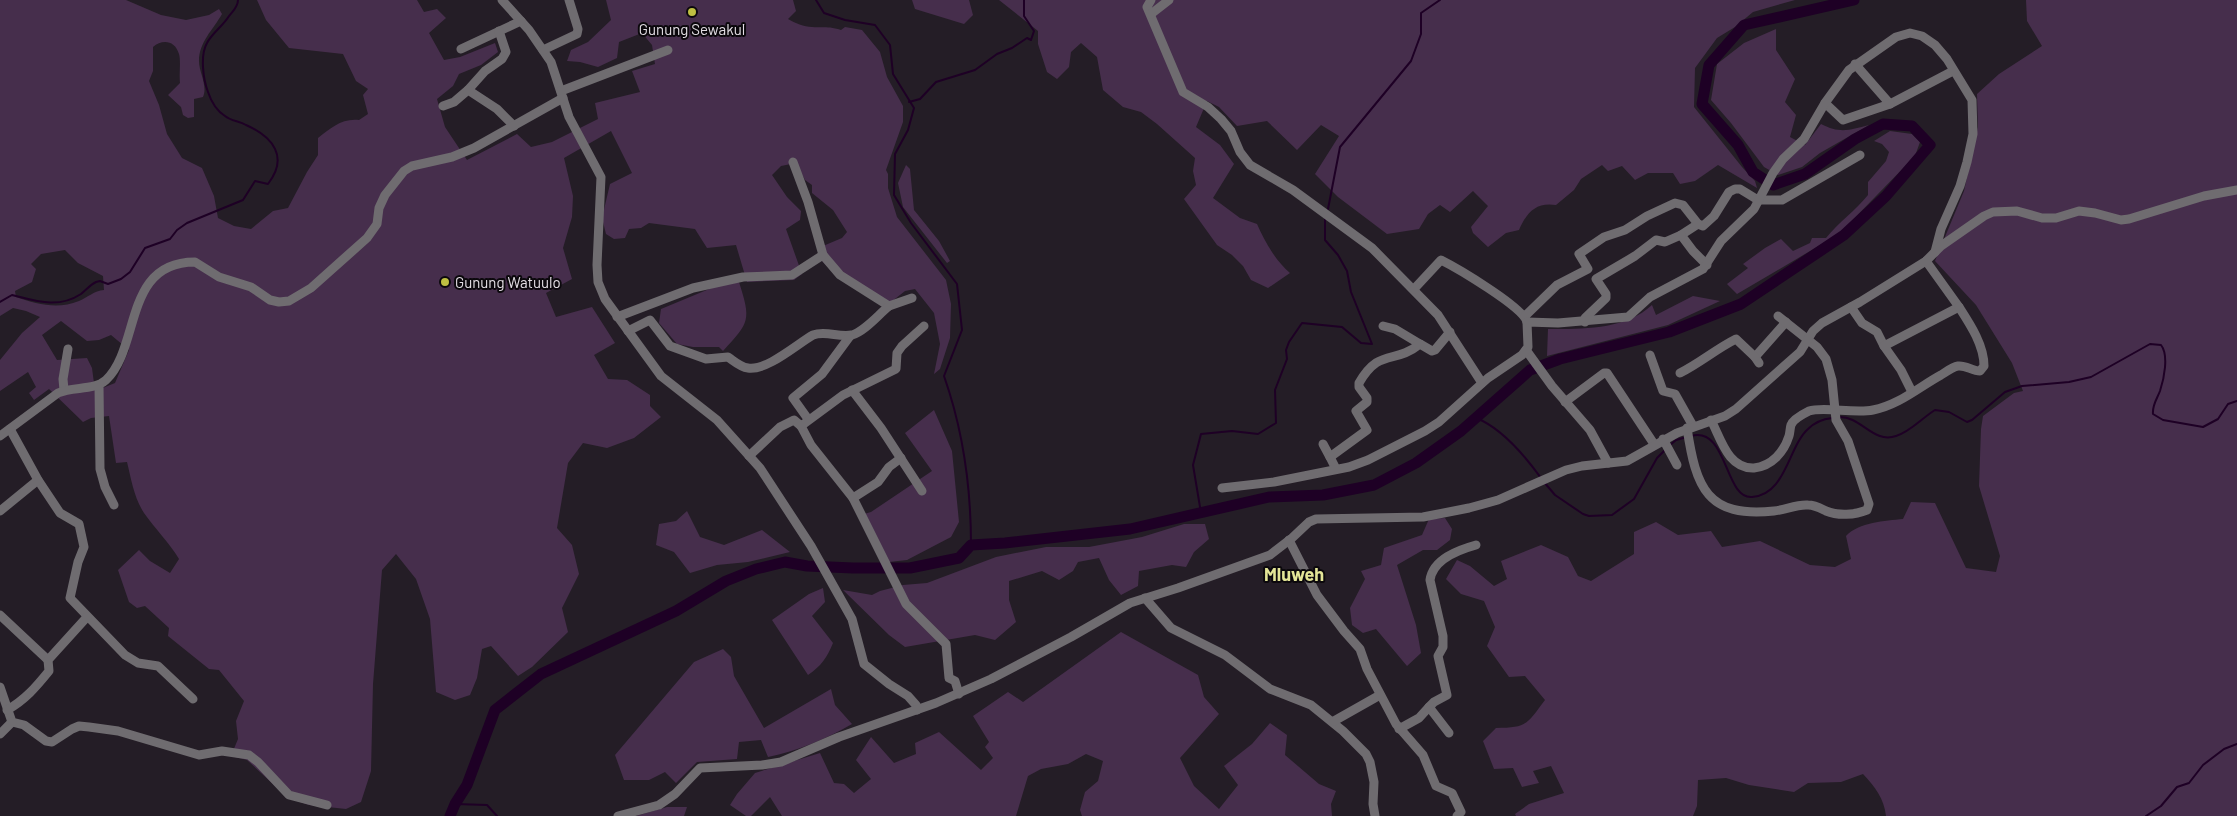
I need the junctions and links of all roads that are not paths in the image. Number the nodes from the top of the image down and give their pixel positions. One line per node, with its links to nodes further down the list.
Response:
1 (502, 0): 6 (street)
2 (569, 0): 9 (street)
3 (1151, 0): 5 (street)
4 (1170, 0): 5 (street)
5 (1151, 14): 31 (street)
6 (522, 21): 7 (street); 9 (street)
7 (499, 31): 8 (street); 13 (street)
8 (461, 49)
9 (543, 50): 14 (street)
10 (668, 50): 14 (street)
11 (1855, 64): 12 (street); 15 (street); 16 (street)
12 (1953, 71): 16 (street); 25 (street)
13 (468, 90): 17 (street); 18 (street)
14 (562, 94): 18 (street); 36 (street)
15 (1825, 103): 16 (street); 22 (street)
16 (1890, 104)
17 (443, 106)
18 (514, 126): 52 (street)
19 (1860, 155): 22 (street)
20 (793, 162): 26 (street)
21 (2237, 190): 25 (street)
22 (1758, 200): 23 (street); 28 (street)
23 (1698, 224): 24 (street); 29 (street)
24 (1681, 235): 28 (street); 30 (street)
25 (1935, 252): 27 (street)
26 (823, 255): 33 (street); 36 (street)
27 (1926, 261): 34 (street); 35 (street)
28 (1707, 265): 38 (street)
29 (1588, 269): 30 (street); 37 (street)
30 (1596, 279): 38 (street)
31 (1414, 289): 37 (street); 42 (street)
32 (912, 298): 33 (street)
33 (889, 306): 43 (street)
34 (1852, 307): 44 (street); 46 (street)
35 (1959, 307): 46 (street); 55 (street)
36 (618, 317): 41 (street)
37 (1526, 319): 38 (street); 48 (street)
38 (1585, 322)
39 (924, 326): 54 (street)
40 (1383, 326): 45 (street)
41 (628, 331): 43 (street); 67 (street)
42 (1450, 332): 45 (street); 51 (street)
43 (850, 336): 58 (street)
44 (1808, 339): 50 (street); 57 (street); 59 (street)
45 (1420, 344): 68 (street)
46 (1884, 346): 55 (street)
47 (68, 349): 53 (street)
48 (1529, 353): 51 (street); 56 (street)
49 (1650, 355): 62 (street)
50 (1680, 373)
51 (1482, 383): 72 (street)
52 (99, 385): 53 (street); 77 (street)
53 (64, 390): 61 (street)
54 (852, 390): 58 (street); 69 (street)
55 (1912, 392): 57 (street)
56 (1566, 402): 65 (street); 70 (street)
57 (1835, 415): 59 (street); 62 (street)
58 (808, 420): 60 (street)
59 (1711, 420): 62 (street)
60 (800, 426): 67 (street); 76 (street)
61 (10, 429): 63 (street); 73 (street)
62 (1689, 431): 66 (street)
63 (0, 436)
64 (1323, 444): 68 (street)
65 (1654, 444): 66 (street); 70 (street)
66 (1666, 444): 71 (street)
67 (749, 456): 91 (street)
68 (1330, 457): 72 (street)
69 (901, 458): 75 (street); 76 (street)
70 (1608, 463): 79 (street)
71 (1677, 465)
72 (1336, 469): 74 (street)
73 (38, 480): 78 (street); 83 (street)
74 (1222, 488)
75 (922, 491)
76 (853, 498): 86 (street)
77 (114, 505)
78 (0, 512)
79 (1290, 540): 81 (street); 87 (street)
80 (1476, 545): 89 (street)
81 (1150, 597): 86 (street); 92 (street)
82 (0, 615): 84 (street)
83 (87, 617): 84 (street); 88 (street)
84 (48, 660): 90 (street)
85 (0, 687): 90 (street)
86 (959, 694): 91 (street)
87 (1380, 695): 92 (street); 94 (street)
88 (192, 699)
89 (1429, 707): 94 (street); 95 (street)
90 (7, 710): 93 (street)
91 (917, 710): 98 (street)
92 (1334, 721): 99 (street)
93 (12, 722): 96 (street); 97 (street)
94 (1399, 729): 100 (street)
95 (1449, 733)
96 (0, 734)
97 (327, 805)
98 (618, 816)
99 (1375, 816)
100 (1457, 816)

